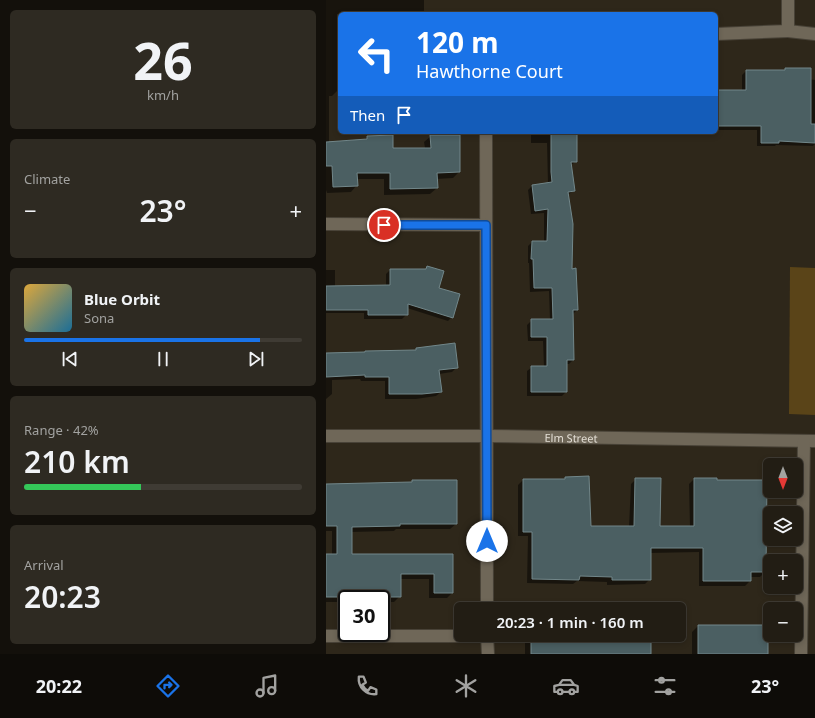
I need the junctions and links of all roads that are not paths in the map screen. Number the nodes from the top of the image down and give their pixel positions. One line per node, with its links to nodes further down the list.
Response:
1 (788, 0): 2 (street)
2 (788, 31): 3 (street); 4 (street)
3 (718, 34)
4 (815, 34)
5 (486, 134): 7 (street)
6 (326, 224): 7 (street)
7 (486, 225): 9 (street)
8 (326, 436): 9 (street, Elm Street)
9 (487, 436): 10 (street, Elm Street); 11 (street)
10 (810, 441): 16 (street)
11 (487, 602)
12 (454, 635): 13 (street)
13 (326, 636)
14 (488, 642): 15 (street)
15 (488, 654)
16 (801, 654)

